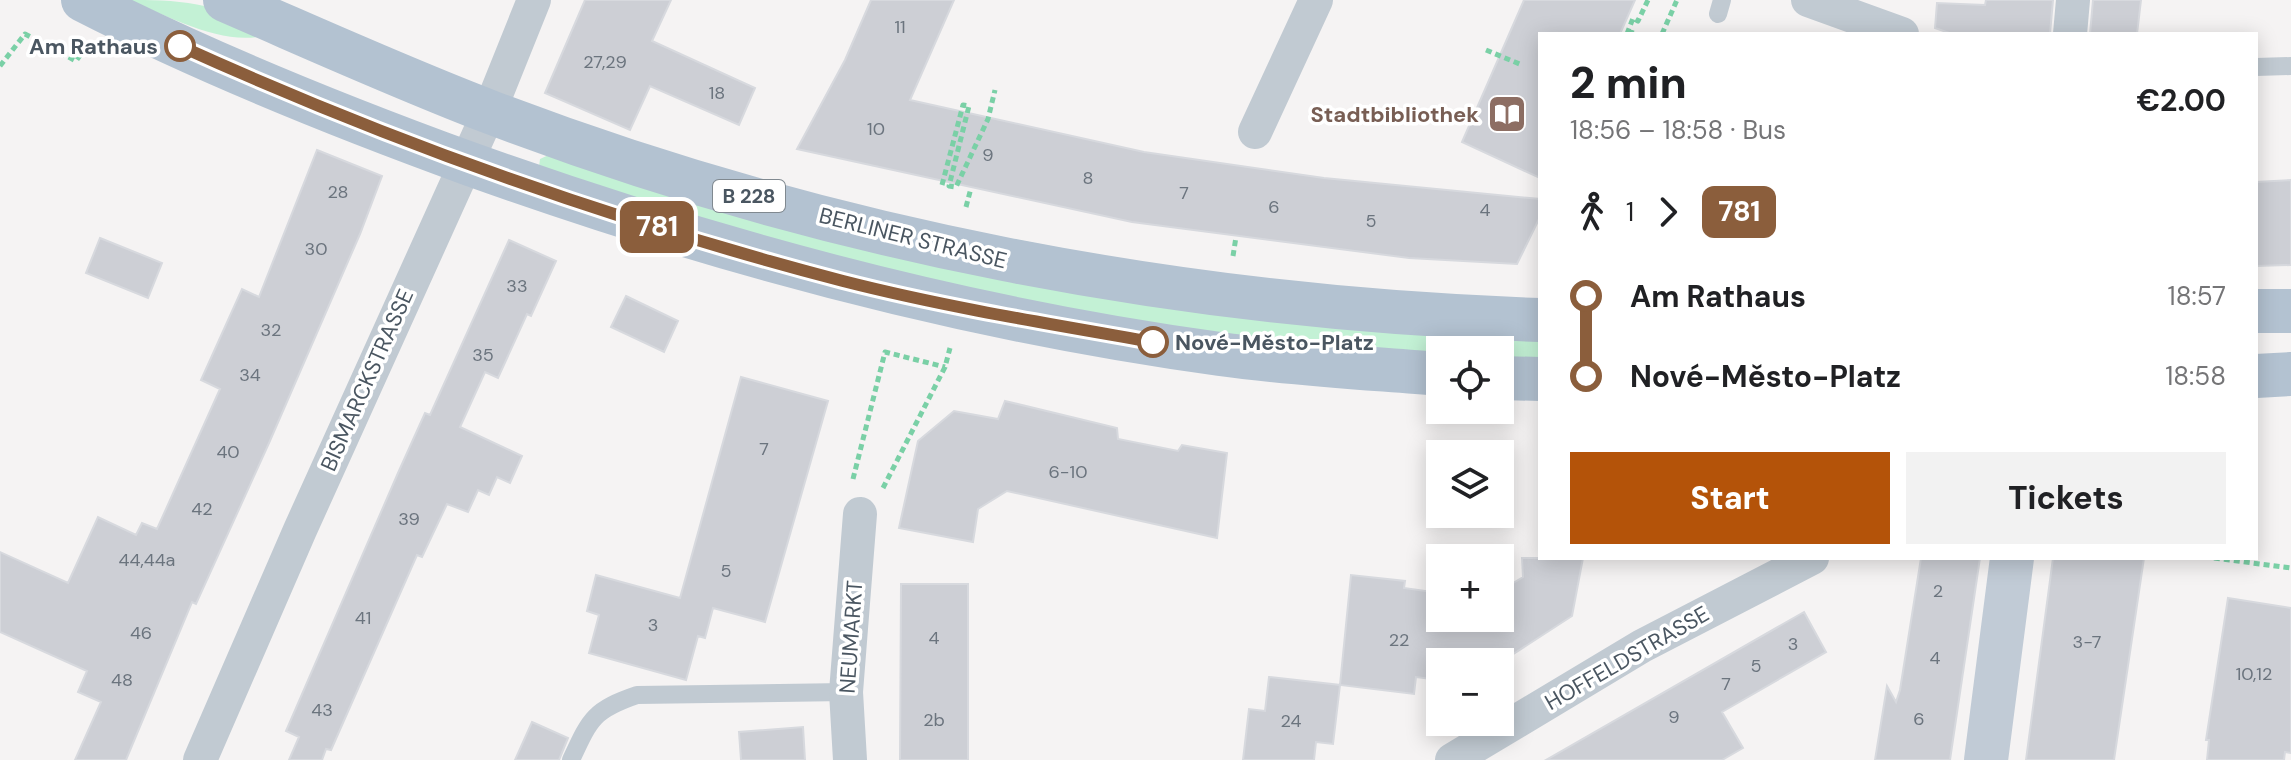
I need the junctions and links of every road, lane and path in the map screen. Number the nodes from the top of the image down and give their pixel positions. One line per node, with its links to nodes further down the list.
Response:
1 (83, 0): 22 (main road, B 228)
2 (225, 0): 20 (main road, BERLINER STRASSE / B 228)
3 (534, 0): 20 (street, BISMARCKSTRASSE)
4 (1316, 0): 21 (street)
5 (1648, 0): 9 (path)
6 (1677, 0): 10 (path)
7 (1808, 0): 11 (street)
8 (2073, 0): 12 (street)
9 (1627, 32)
10 (1663, 32)
11 (1896, 32)
12 (2070, 32)
13 (87, 46): 16 (path)
14 (1486, 50): 15 (path)
15 (1522, 65)
16 (0, 66)
17 (2291, 66): 18 (lane)
18 (2258, 67)
19 (995, 90): 23 (path)
20 (489, 112): 22 (street, BISMARCKSTRASSE); 28 (main road, BERLINER STRASSE / B 228)
21 (1255, 132)
22 (467, 163): 31 (main road, B 228); 42 (street, BISMARCKSTRASSE)
23 (942, 185)
24 (971, 188): 25 (path)
25 (966, 207)
26 (2258, 311): 27 (main road)
27 (2291, 311)
28 (1538, 320)
29 (950, 348): 30 (path)
30 (945, 367): 36 (path); 36 (path)
31 (1426, 373)
32 (2291, 374): 33 (main road)
33 (2258, 376)
34 (1514, 378): 35 (main road)
35 (1538, 379)
36 (864, 497): 41 (street, NEUMARKT)
37 (1805, 560): 45 (street, HOFFELDSTRASSE)
38 (2012, 560): 46 (street)
39 (2229, 560): 40 (path)
40 (2291, 568)
41 (846, 692): 43 (lane); 44 (street, NEUMARKT)
42 (200, 760)
43 (571, 760)
44 (850, 760)
45 (1452, 760)
46 (1986, 760)

